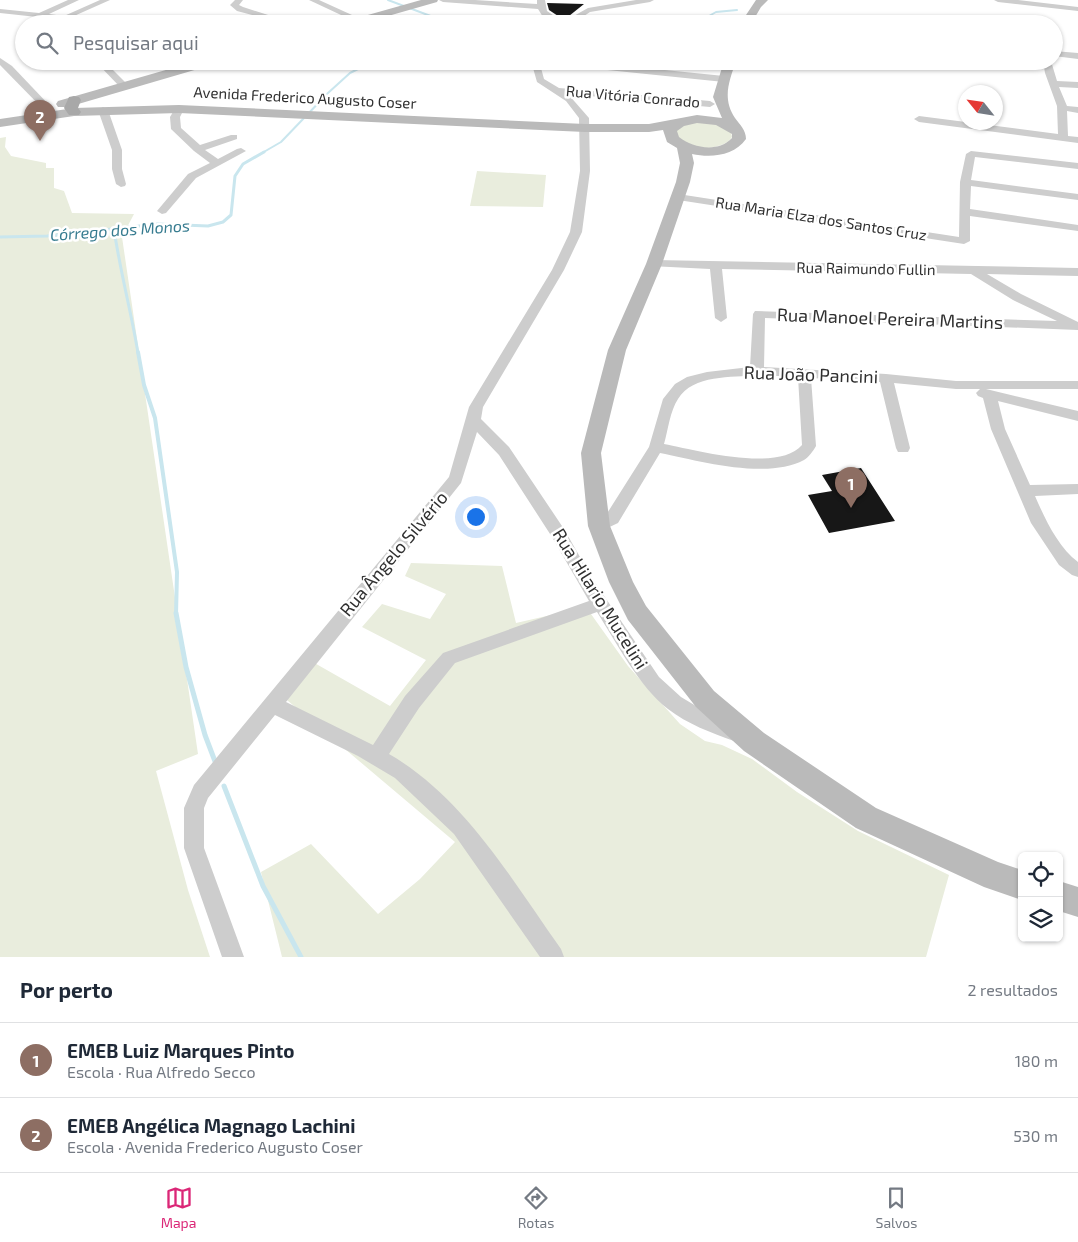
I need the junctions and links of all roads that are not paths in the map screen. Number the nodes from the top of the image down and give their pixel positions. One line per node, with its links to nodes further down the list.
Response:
1 (75, 0): 13 (street)
2 (106, 0): 15 (street)
3 (238, 0): 16 (street)
4 (313, 0): 17 (street)
5 (433, 0): 18 (main road)
6 (443, 0): 10 (street)
7 (650, 0): 20 (street)
8 (764, 0): 21 (main road)
9 (998, 0): 11 (street)
10 (540, 4): 19 (street)
11 (1078, 9)
12 (0, 11): 13 (street)
13 (41, 14): 14 (street)
14 (45, 15)
15 (78, 15)
16 (262, 15)
17 (348, 15)
18 (377, 15)
19 (546, 15)
20 (580, 15)
21 (750, 15)
22 (1063, 54): 23 (street)
23 (1078, 56)
24 (0, 61): 42 (street)
25 (109, 70): 33 (street)
26 (180, 70): 33 (main road)
27 (537, 70): 35 (street)
28 (617, 70): 31 (street)
29 (727, 70): 31 (main road)
30 (1048, 70): 32 (street)
31 (722, 84): 36 (main road); 49 (main road)
32 (1054, 84): 34 (street); 38 (street)
33 (124, 86): 37 (main road)
34 (1078, 86)
35 (556, 91): 36 (street, Rua Vitória Conrado); 46 (street)
36 (710, 104): 45 (main road)
37 (74, 106): 40 (main road, Avenida Frederico Augusto Coser); 42 (main road, Avenida Frederico Augusto Coser)
38 (1062, 108): 41 (street); 50 (street)
39 (179, 109): 40 (main road, Avenida Frederico Augusto Coser); 46 (main road, Avenida Frederico Augusto Coser); 53 (street)
40 (103, 110): 58 (street)
41 (1078, 110)
42 (50, 112): 44 (main road, Avenida Frederico Augusto Coser)
43 (919, 119): 50 (street)
44 (4, 122)
45 (682, 122): 47 (main road, Avenida Frederico Augusto Coser); 49 (main road, Avenida Frederico Augusto Coser); 52 (main road)
46 (585, 128): 47 (main road, Avenida Frederico Augusto Coser); 77 (street, Rua Ângelo Silvério)
47 (610, 129): 52 (main road, Avenida Frederico Augusto Coser)
48 (234, 137): 53 (street)
49 (736, 137): 52 (main road, Avenida Frederico Augusto Coser); 59 (main road)
50 (1063, 138): 51 (street)
51 (1078, 140)
52 (681, 145): 59 (main road)
53 (198, 149): 55 (street)
54 (241, 151): 55 (street)
55 (216, 162): 61 (street)
56 (1078, 166): 57 (street)
57 (965, 182): 60 (street); 62 (street)
58 (120, 184)
59 (679, 194): 62 (street, Rua Maria Elza dos Santos Cruz); 64 (main road)
60 (1078, 196)
61 (162, 211)
62 (966, 212): 63 (street)
63 (1078, 228)
64 (654, 264): 65 (street, Rua Raimundo Fullin); 82 (main road)
65 (716, 267): 66 (street, Rua Raimundo Fullin); 68 (street)
66 (974, 271): 67 (street, Rua Raimundo Fullin); 69 (street)
67 (1078, 272)
68 (721, 318)
69 (1078, 327): 70 (street, Rua Manoel Pereira Martins)
70 (758, 371): 71 (street, Rua João Pancini); 78 (street, Rua João Pancini)
71 (804, 374): 72 (street, Rua João Pancini); 78 (street)
72 (886, 378): 73 (street, Rua João Pancini); 79 (street)
73 (956, 385): 74 (street, Rua João Pancini); 75 (street)
74 (1078, 385)
75 (990, 396): 76 (street); 81 (street)
76 (1078, 416)
77 (475, 421): 84 (street, Rua Hilario Mucelini); 85 (street, Rua Ângelo Silvério)
78 (656, 447): 82 (street, Rua João Pancini)
79 (903, 448)
80 (1078, 489): 81 (street)
81 (1025, 491): 83 (street)
82 (599, 526): 86 (main road)
83 (1078, 571)
84 (600, 604): 86 (street, Rua Hilario Mucelini); 87 (street)
85 (272, 704): 87 (street); 91 (street, Rua Ângelo Silvério)
86 (754, 742): 88 (main road)
87 (376, 757): 92 (street)
88 (1018, 884)
89 (1062, 897): 90 (main road)
90 (1078, 902)
91 (233, 957)
92 (553, 957)

